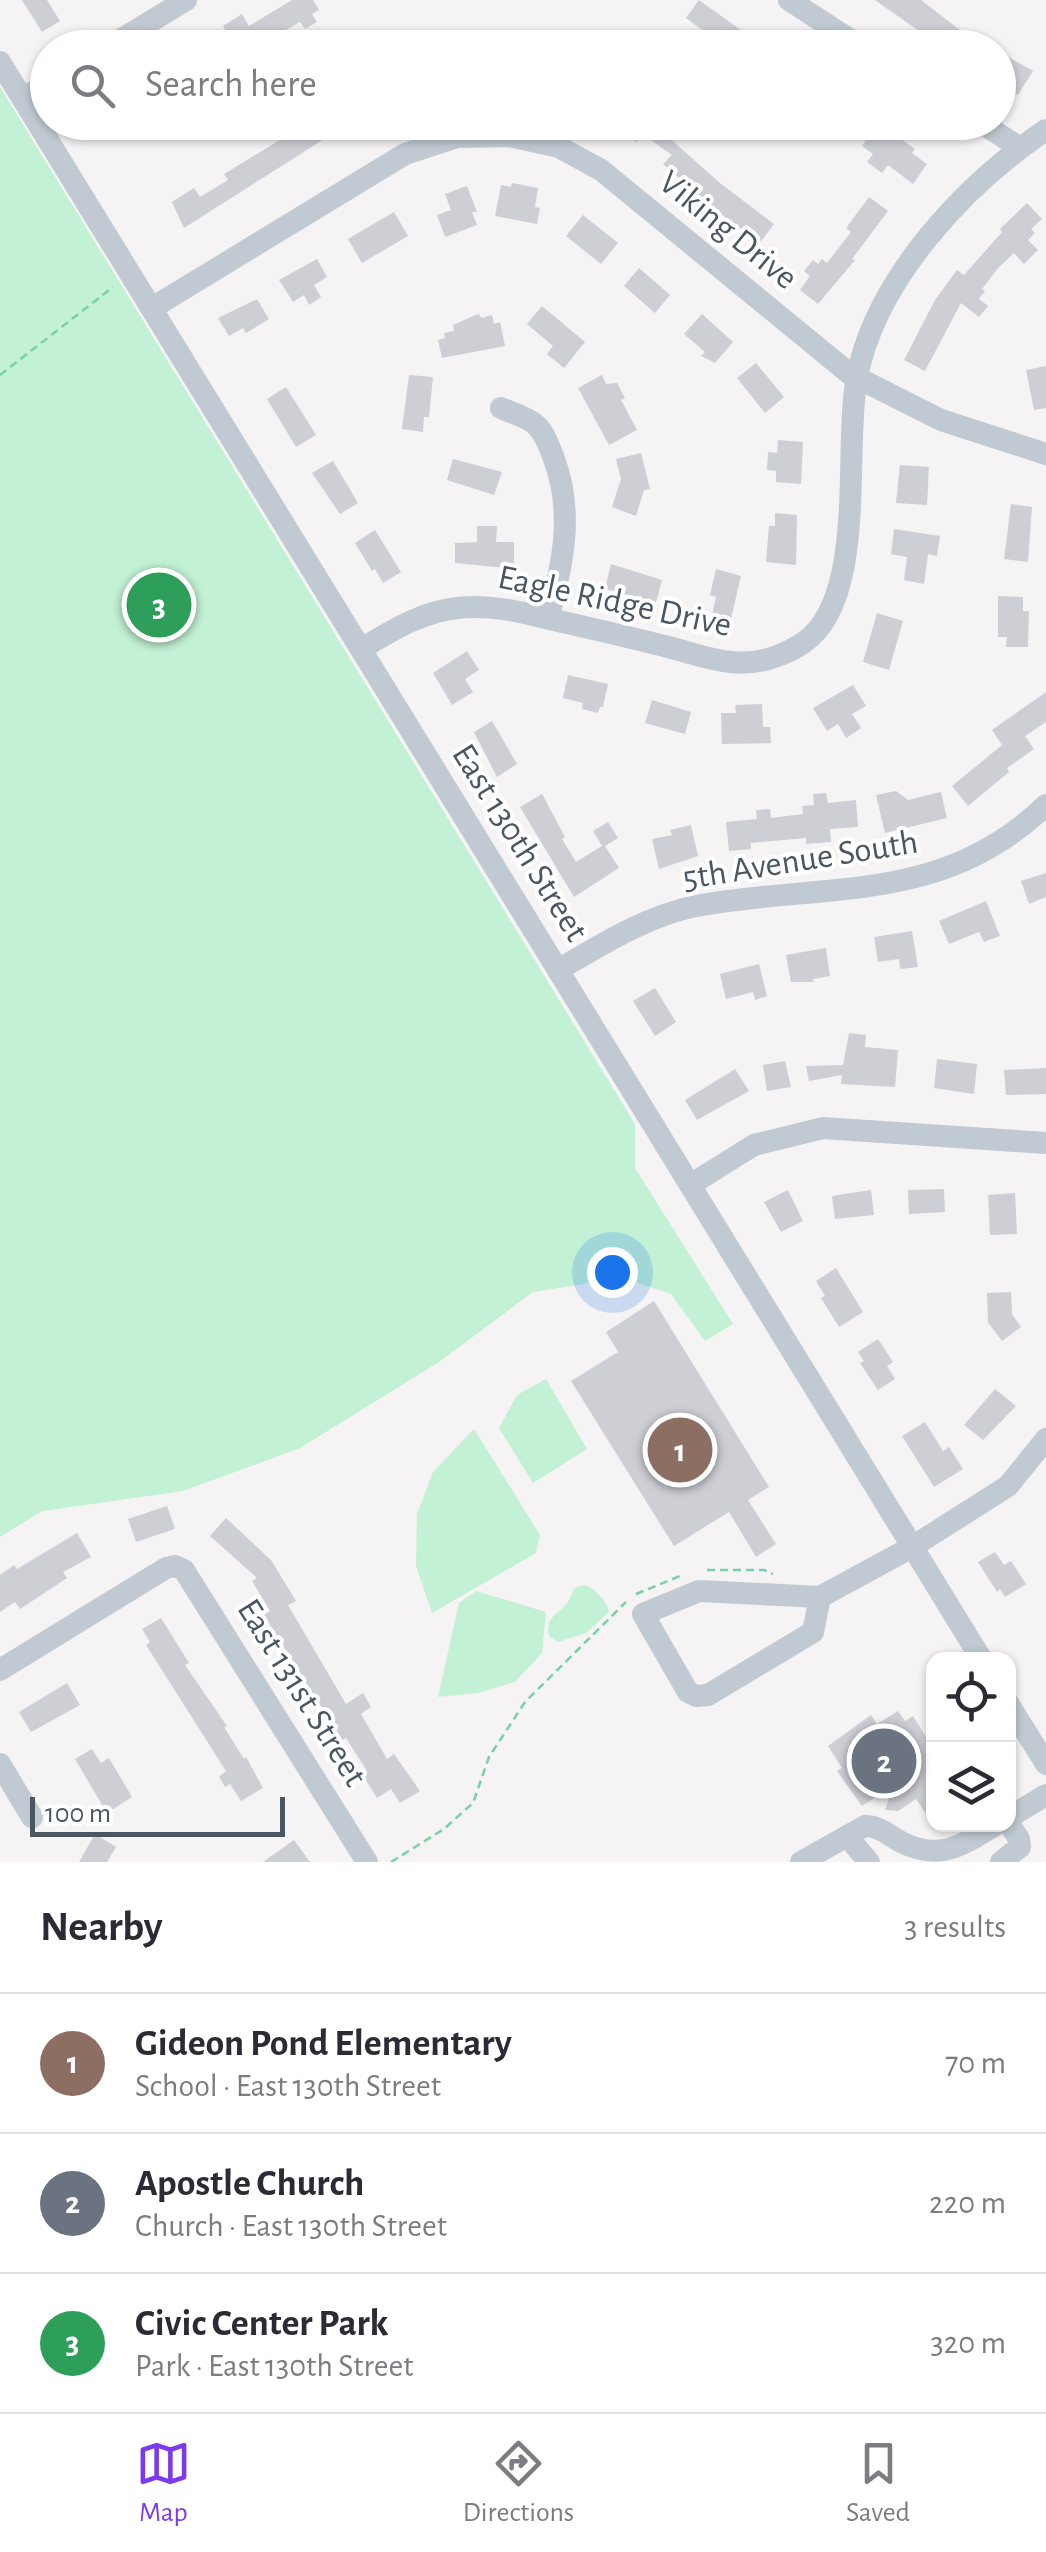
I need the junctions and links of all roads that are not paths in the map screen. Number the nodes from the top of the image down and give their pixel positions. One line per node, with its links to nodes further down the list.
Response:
1 (186, 0): 3 (street)
2 (788, 0): 4 (street)
3 (137, 30)
4 (835, 30)
5 (0, 62): 7 (street, East 130th Street)
6 (30, 94): 7 (street)
7 (23, 98): 8 (street, East 130th Street)
8 (30, 109)
9 (1046, 130): 14 (street, Eagle Ridge Drive)
10 (49, 140): 15 (street, East 130th Street)
11 (450, 140): 15 (street, Viking Drive)
12 (525, 140): 16 (street, Viking Drive)
13 (1008, 140): 14 (street)
14 (1020, 148): 16 (street, Eagle Ridge Drive)
15 (152, 308): 20 (street, East 130th Street)
16 (856, 377): 18 (street, Viking Drive); 19 (street, Eagle Ridge Drive)
17 (501, 408): 19 (street)
18 (1046, 454)
19 (548, 618): 20 (street, Eagle Ridge Drive)
20 (361, 650): 22 (street, East 130th Street)
21 (1046, 805): 22 (street, 5th Avenue South)
22 (558, 970): 24 (street, East 130th Street)
23 (1046, 1143): 24 (street)
24 (690, 1185): 26 (street, East 130th Street)
25 (1046, 1440): 26 (street)
26 (912, 1547): 27 (street); 28 (street, East 130th Street)
27 (820, 1596): 27 (street)
28 (977, 1652)
29 (0, 1670): 39 (street, East 131st Street)
30 (1016, 1716): 32 (street)
31 (0, 1764): 35 (street)
32 (1046, 1764)
33 (1046, 1796): 34 (street)
34 (1016, 1815)
35 (32, 1816)
36 (984, 1832): 38 (street)
37 (1015, 1832): 42 (street)
38 (847, 1836): 40 (street); 41 (street)
39 (367, 1862)
40 (801, 1862)
41 (869, 1862)
42 (1001, 1862)

